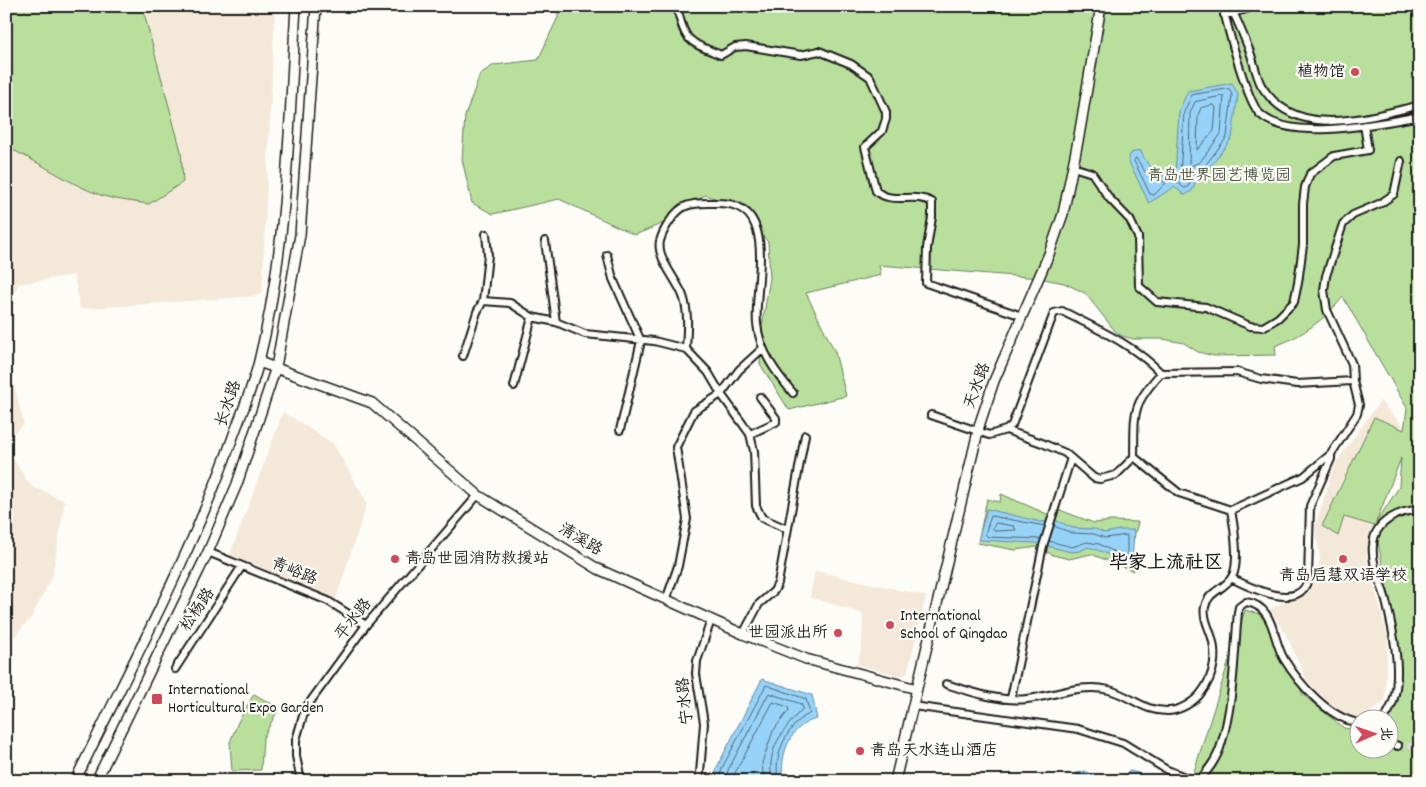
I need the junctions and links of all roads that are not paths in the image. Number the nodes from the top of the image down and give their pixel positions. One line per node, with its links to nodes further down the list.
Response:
1 (296, 6): 25 (main road, 长水路)
2 (316, 6): 26 (main road, 长水路)
3 (677, 6): 18 (street)
4 (1101, 6): 13 (main road, 天水路)
5 (1222, 6): 8 (street)
6 (1258, 6): 7 (street)
7 (1232, 10): 8 (street); 9 (street)
8 (1224, 16): 11 (street)
9 (1420, 105)
10 (1420, 116): 11 (street)
11 (1364, 124): 13 (street)
12 (1401, 162): 28 (street)
13 (1073, 167): 18 (main road, 天水路)
14 (486, 234): 17 (street)
15 (545, 241): 20 (street)
16 (607, 255): 21 (street)
17 (483, 300): 19 (street); 24 (street)
18 (1022, 316): 36 (main road, 天水路)
19 (532, 317): 20 (street); 29 (street)
20 (556, 322): 21 (street)
21 (641, 341): 22 (street); 34 (street)
22 (686, 349): 23 (street); 31 (street)
23 (762, 349): 30 (street); 31 (street)
24 (463, 356)
25 (259, 362): 26 (main road, 清溪路); 60 (main road, 长水路)
26 (276, 367): 42 (main road, 清溪路); 46 (main road, 长水路)
27 (1160, 373): 28 (street); 35 (street); 40 (street)
28 (1353, 381): 39 (street)
29 (514, 386)
30 (793, 393)
31 (720, 394): 37 (street); 49 (street)
32 (760, 397): 37 (street)
33 (931, 415): 36 (street)
34 (620, 430)
35 (1006, 430): 36 (street); 41 (street)
36 (978, 431): 55 (main road, 天水路)
37 (750, 434): 45 (street)
38 (805, 435): 45 (street)
39 (1331, 454): 43 (street); 48 (street)
40 (1134, 457): 41 (street); 43 (street)
41 (1070, 458): 56 (street)
42 (478, 495): 49 (main road, 清溪路); 51 (street, 平水路)
43 (1231, 510): 48 (street)
44 (1420, 510): 58 (street)
45 (787, 529): 52 (street)
46 (208, 552): 47 (street, 青峪路); 61 (main road, 长水路)
47 (242, 566): 51 (street, 青峪路); 53 (street, 松杨路)
48 (1232, 578): 56 (street)
49 (666, 600): 50 (main road, 清溪路)
50 (711, 620): 52 (main road, 清溪路); 63 (street, 宁水路)
51 (366, 625): 62 (street, 平水路)
52 (743, 634): 55 (main road, 清溪路)
53 (175, 669)
54 (946, 684): 56 (street)
55 (917, 689): 57 (main road, 天水路)
56 (1011, 698)
57 (913, 706): 64 (main road, 天水路); 65 (street)
58 (1389, 710)
59 (1348, 720): 65 (street)
60 (75, 781)
61 (96, 781)
62 (301, 781)
63 (698, 781)
64 (895, 781)
65 (1197, 781)

